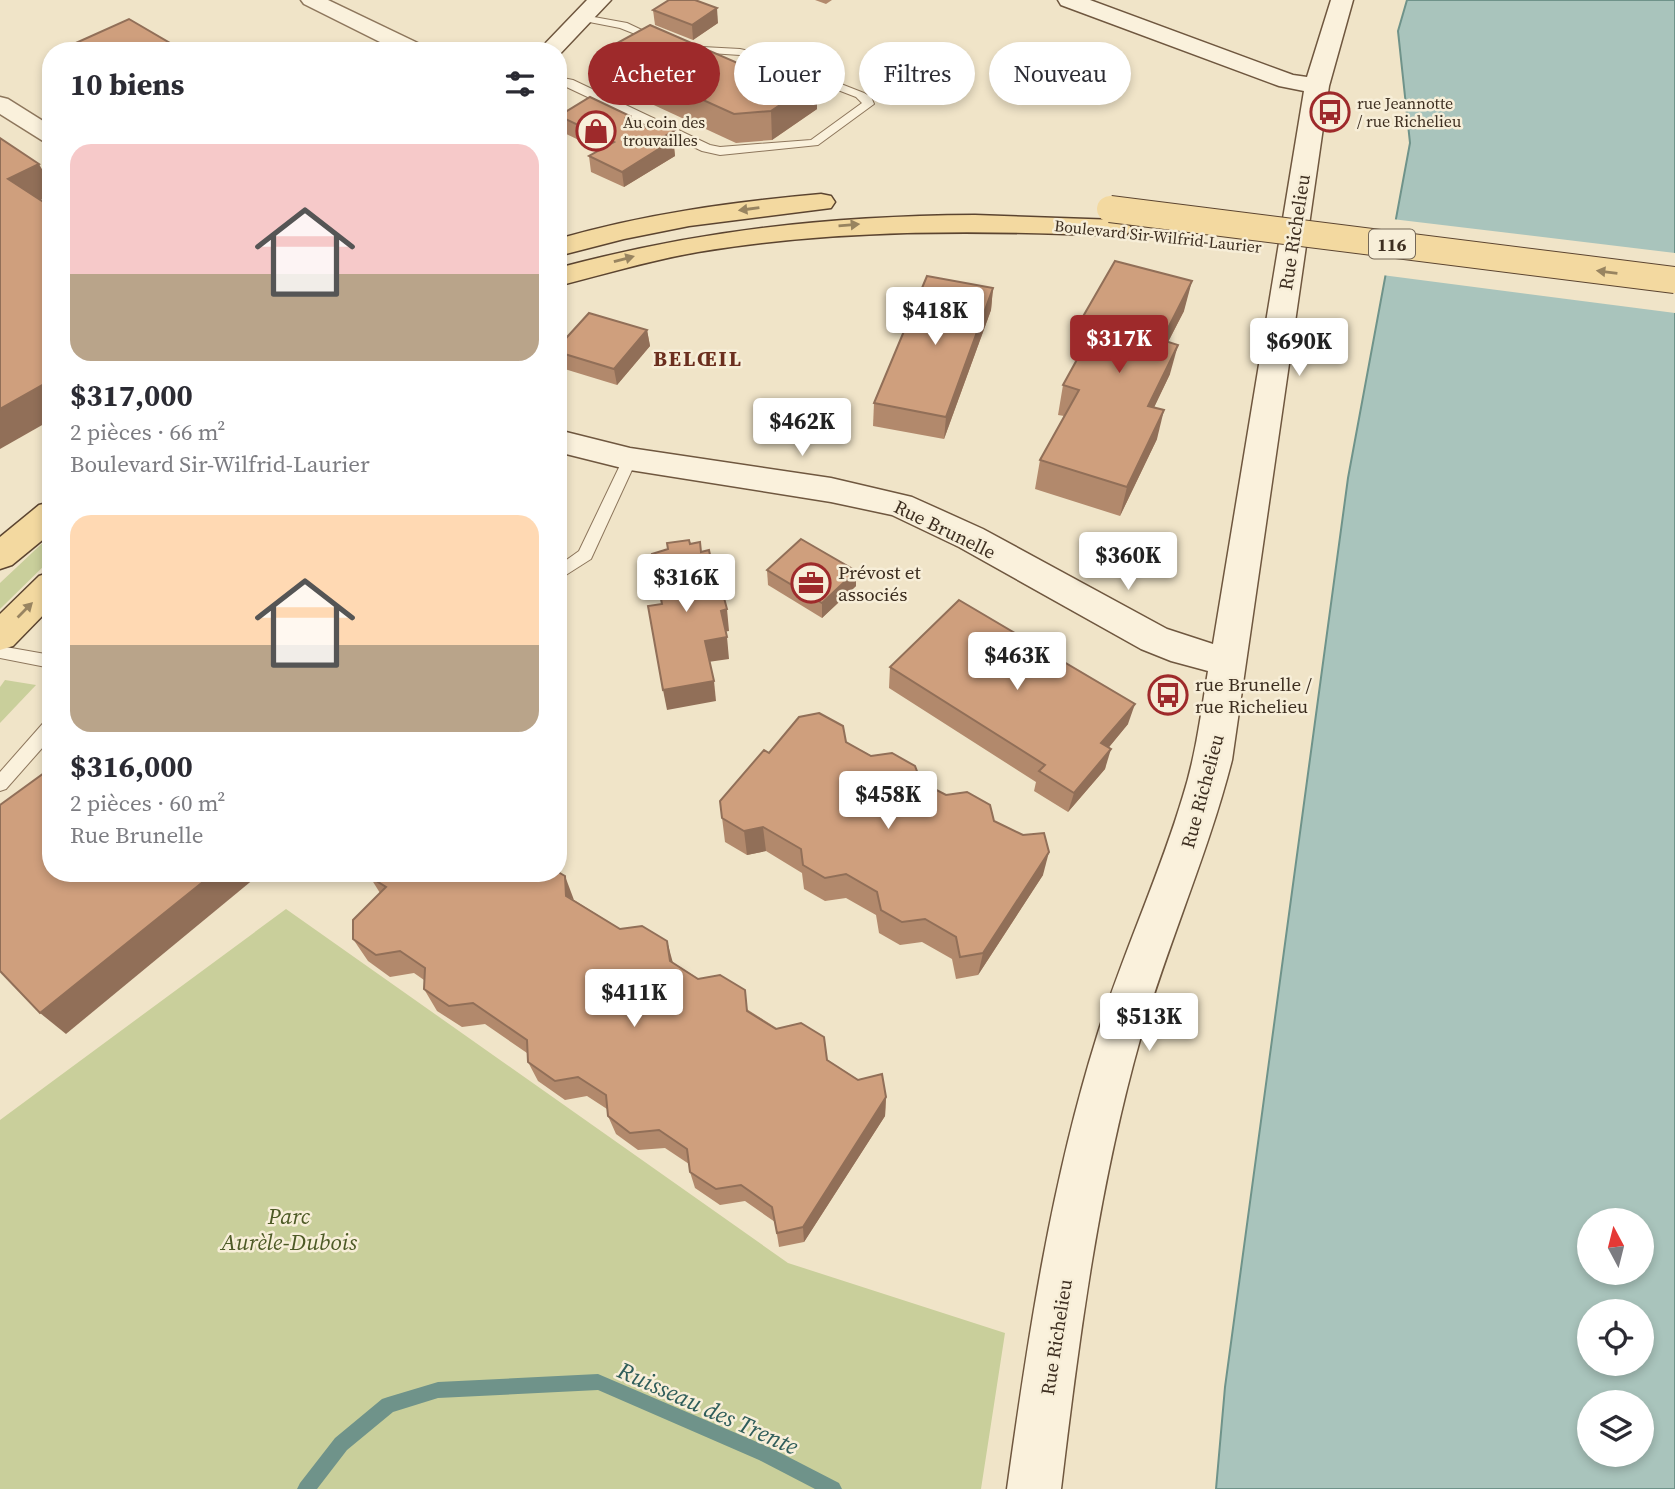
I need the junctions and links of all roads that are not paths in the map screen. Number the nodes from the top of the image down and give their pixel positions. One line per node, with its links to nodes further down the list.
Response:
1 (311, 0): 6 (street)
2 (600, 0): 5 (main road)
3 (1069, 0): 9 (main road)
4 (1342, 0): 9 (main road, Rue Richelieu)
5 (583, 18): 7 (main road); 8 (lane)
6 (397, 42)
7 (559, 42)
8 (567, 82)
9 (1317, 86): 30 (main road, Rue Richelieu)
10 (0, 104): 11 (street)
11 (42, 130)
12 (935, 198): 14 (main road, Boulevard Sir-Wilfrid-Laurier / 116)
13 (850, 199): 16 (main road, one-way to 16)
14 (1114, 218): 18 (main road, Boulevard Sir-Wilfrid-Laurier / 116, one-way to 14); 19 (main road, Boulevard Sir-Wilfrid-Laurier / 116, one-way to 14, bridge); 20 (main road, Boulevard Sir-Wilfrid-Laurier / 116)
15 (567, 226): 16 (main road)
16 (629, 229): 17 (main road)
17 (567, 245)
18 (567, 275)
19 (1675, 280)
20 (1675, 300)
21 (567, 446): 22 (main road, Rue Brunelle)
22 (630, 459): 25 (lane); 30 (main road, Rue Brunelle)
23 (42, 521): 24 (main road)
24 (0, 556)
25 (567, 568)
26 (42, 594): 27 (main road, one-way to 26)
27 (0, 636)
28 (0, 652): 29 (lane)
29 (42, 660)
30 (1230, 662): 33 (main road, Rue Richelieu)
31 (42, 736): 32 (lane)
32 (0, 784)
33 (1037, 1467)

